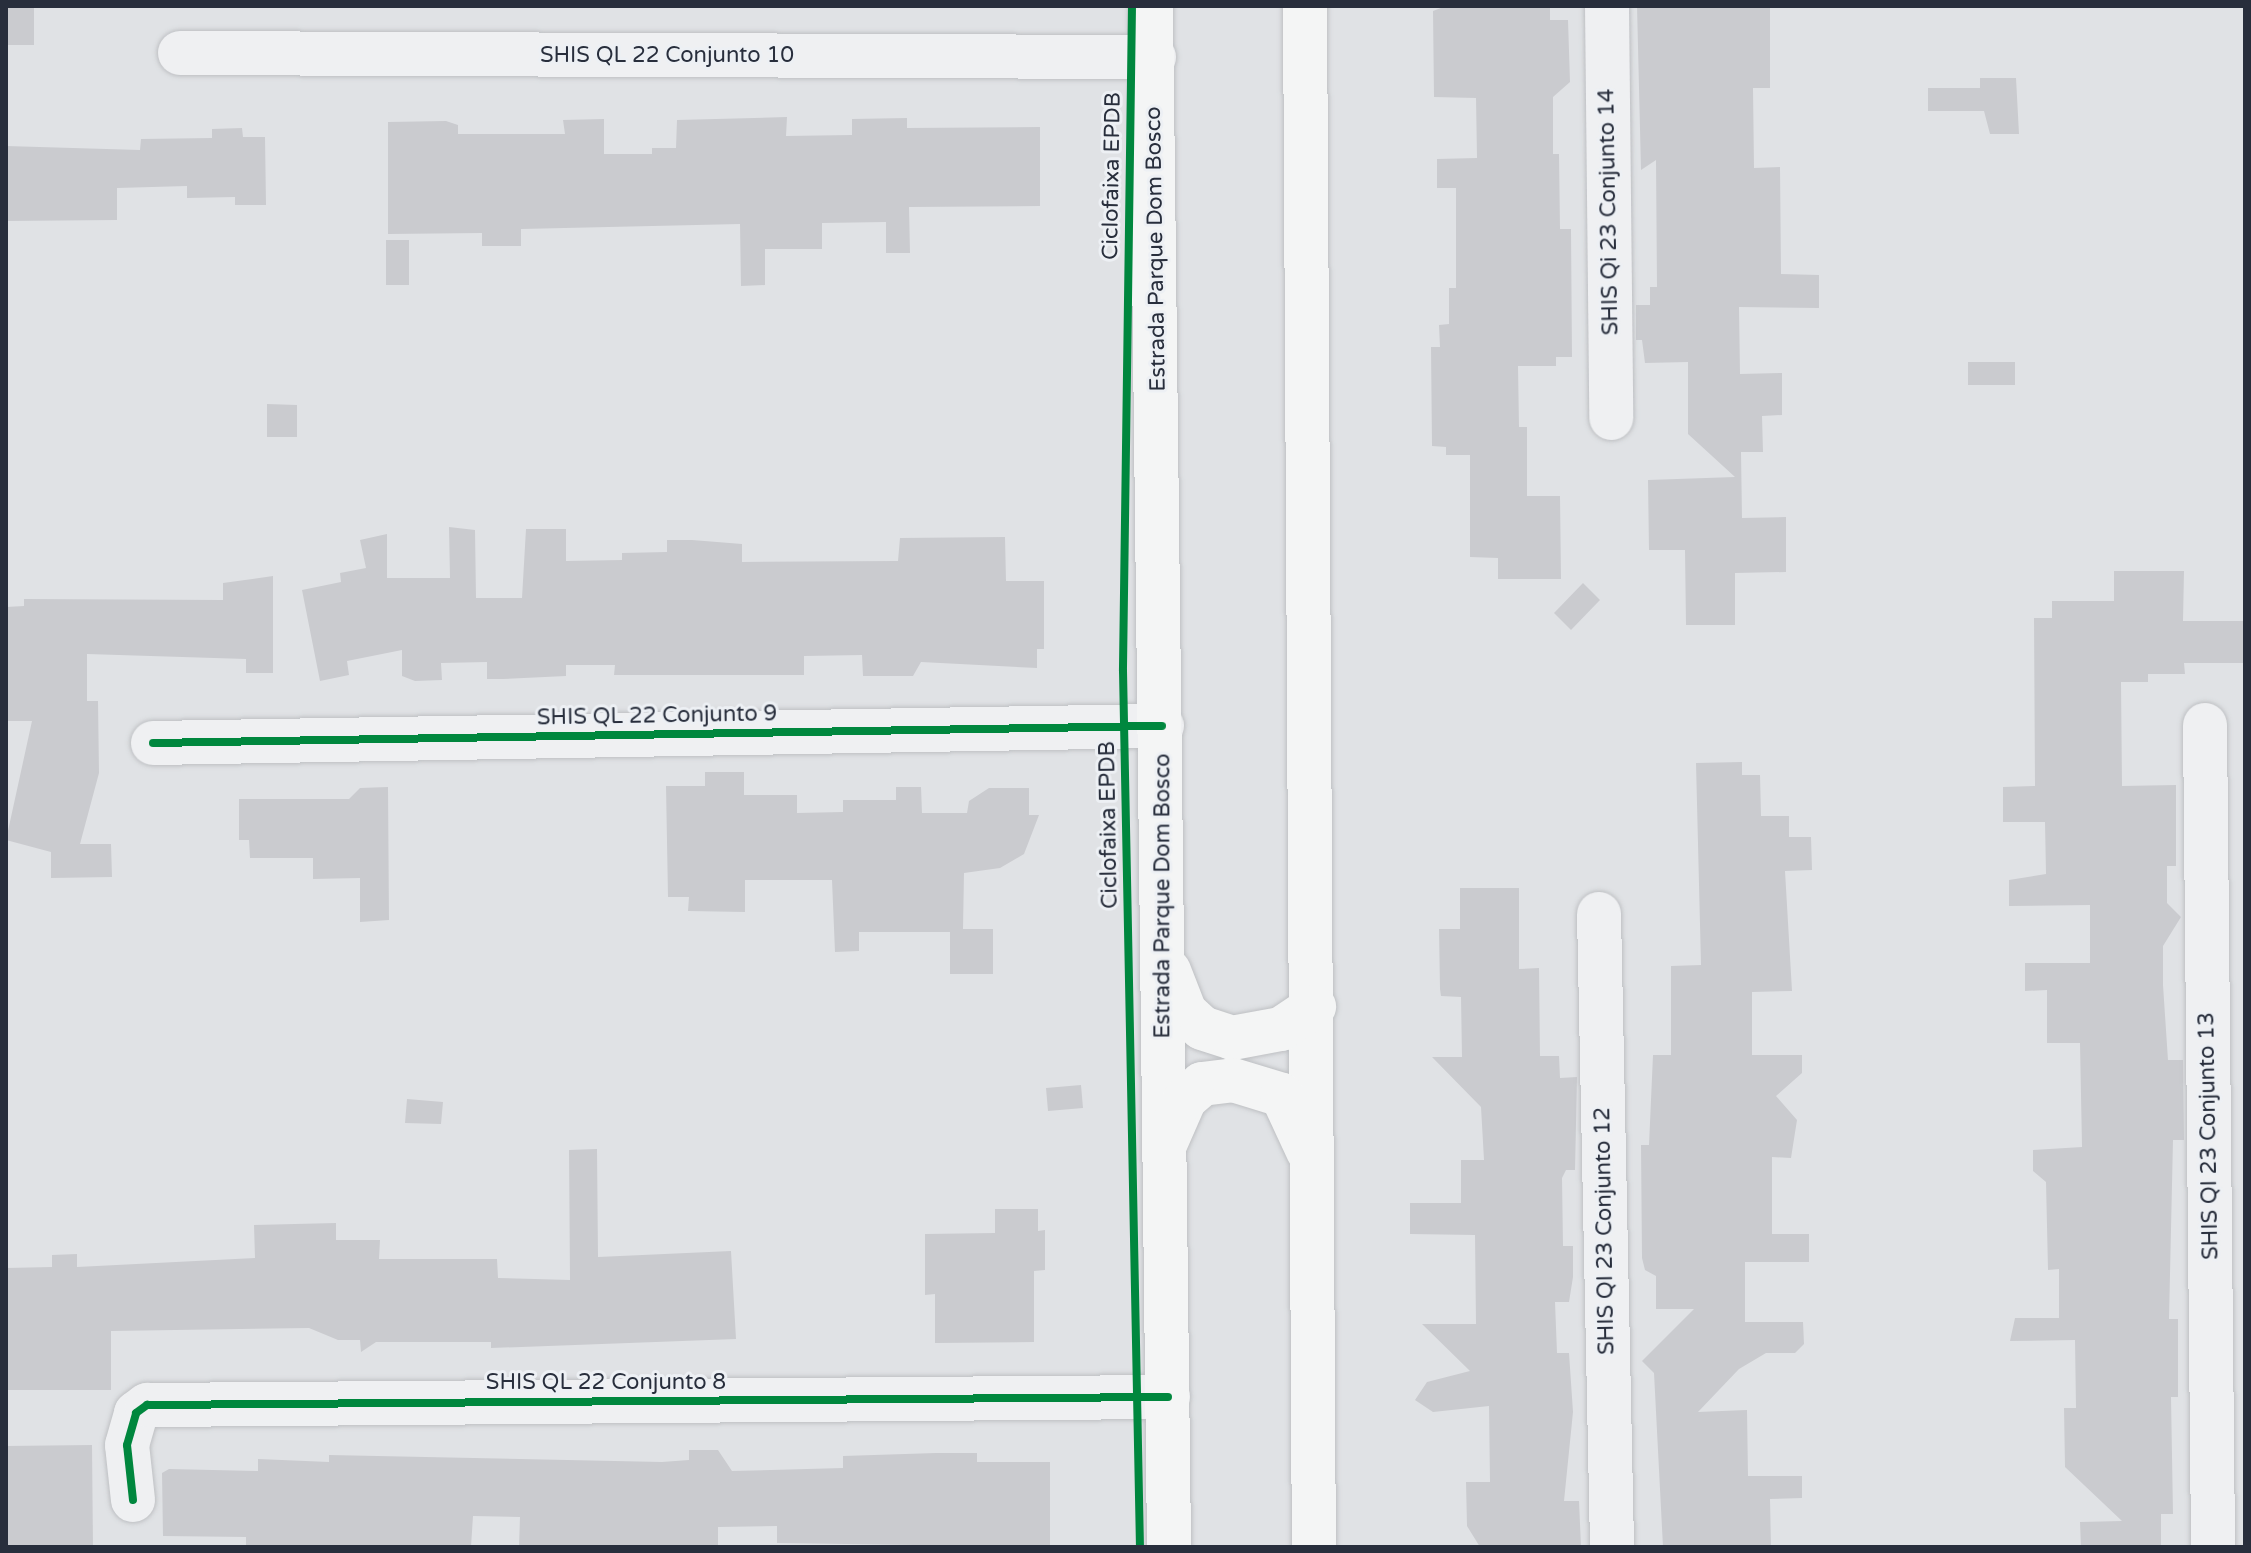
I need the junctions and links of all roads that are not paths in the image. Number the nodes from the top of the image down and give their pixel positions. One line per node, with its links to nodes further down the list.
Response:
1 (1151, 6): 5 (main road, Estrada Parque Dom Bosco)
2 (1305, 6): 12 (main road)
3 (1607, 6): 6 (street, SHIS Qi 23 Conjunto 14)
4 (180, 53): 5 (street, SHIS QL 22 Conjunto 10)
5 (1154, 57): 8 (main road, Estrada Parque Dom Bosco)
6 (1611, 418)
7 (2205, 725): 20 (street, SHIS QI 23 Conjunto 13)
8 (1162, 726): 9 (street, SHIS QL 22 Conjunto 9); 11 (main road, Estrada Parque Dom Bosco)
9 (153, 743)
10 (1599, 914): 19 (street, SHIS QI 23 Conjunto 12)
11 (1165, 961): 12 (main road); 13 (main road, Estrada Parque Dom Bosco)
12 (1314, 1007): 14 (main road)
13 (1162, 1150): 14 (main road); 15 (main road, Estrada Parque Dom Bosco)
14 (1316, 1180): 18 (main road)
15 (1168, 1397): 16 (street, SHIS QL 22 Conjunto 8); 17 (main road, Estrada Parque Dom Bosco)
16 (133, 1500)
17 (1169, 1547)
18 (1314, 1547)
19 (1612, 1547)
20 (2213, 1547)

